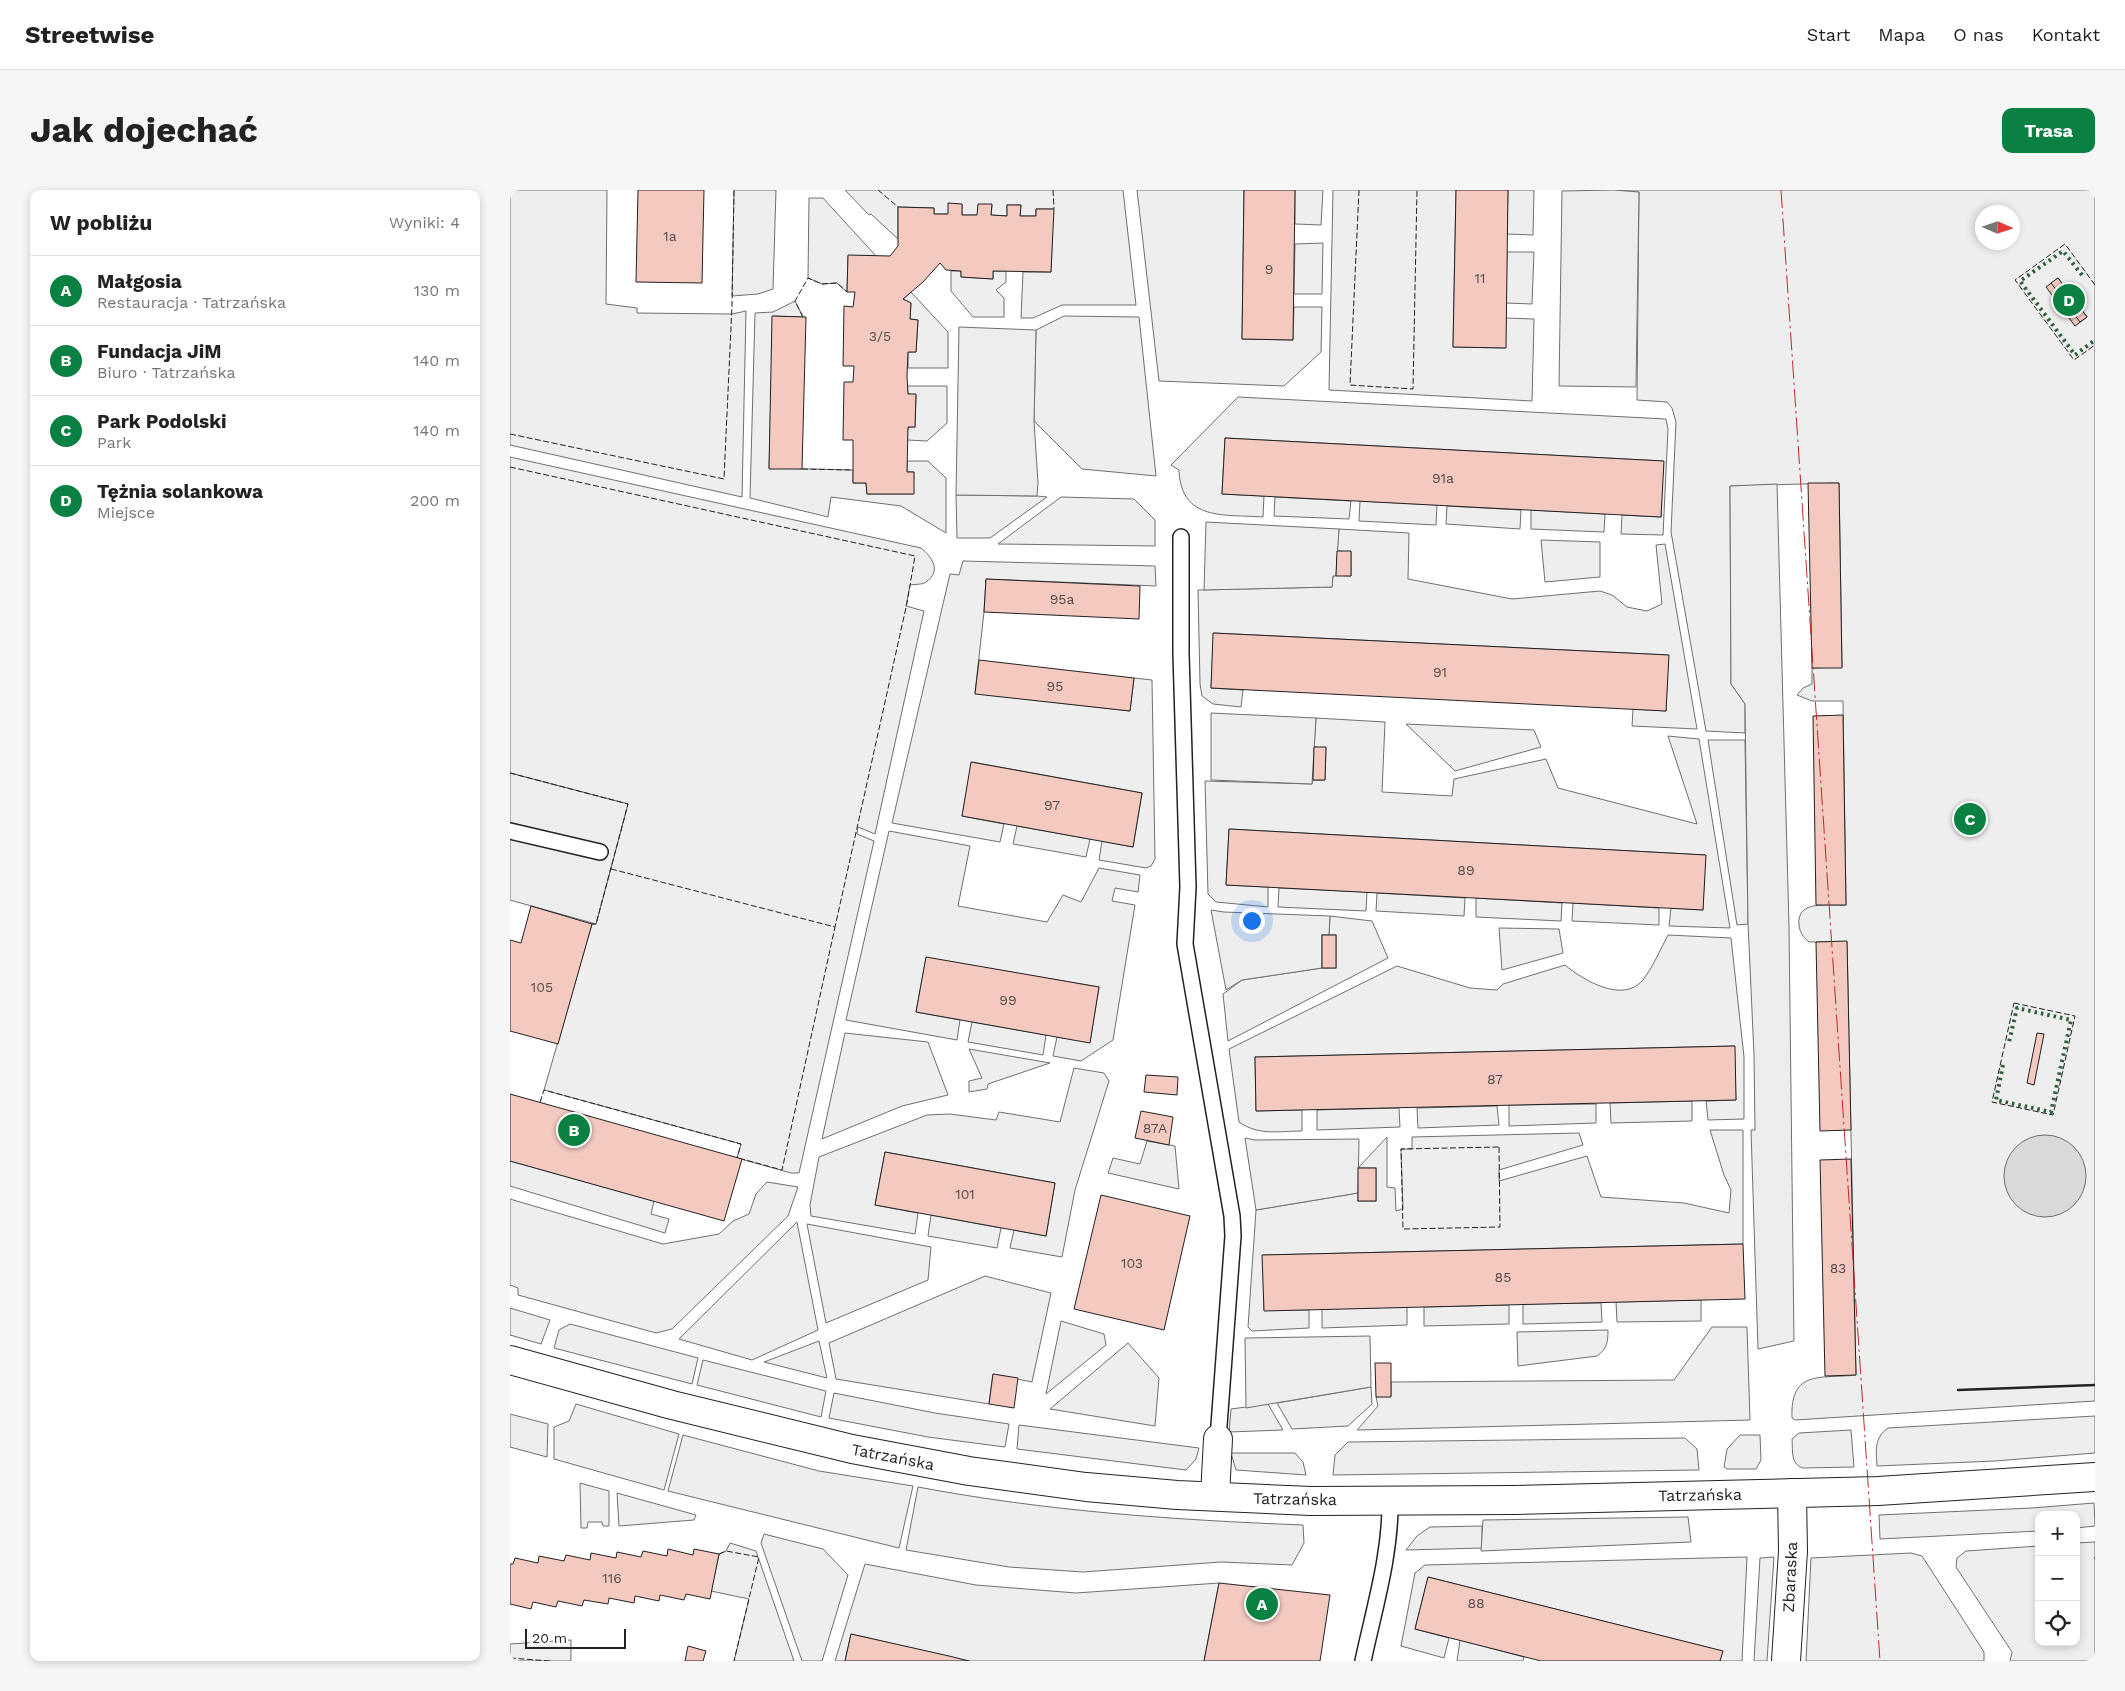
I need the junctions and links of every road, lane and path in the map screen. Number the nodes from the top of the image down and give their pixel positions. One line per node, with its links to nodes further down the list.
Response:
1 (1181, 536): 5 (lane)
2 (510, 831): 3 (lane)
3 (600, 852)
4 (510, 1360): 8 (street, Tatrzańska)
5 (1218, 1439): 8 (street)
6 (2095, 1477): 7 (street, Tatrzańska)
7 (1792, 1493): 9 (street, Tatrzańska); 11 (street, Zbaraska)
8 (1215, 1496): 9 (street, Tatrzańska)
9 (1390, 1500): 10 (lane)
10 (1363, 1661)
11 (1786, 1661)

